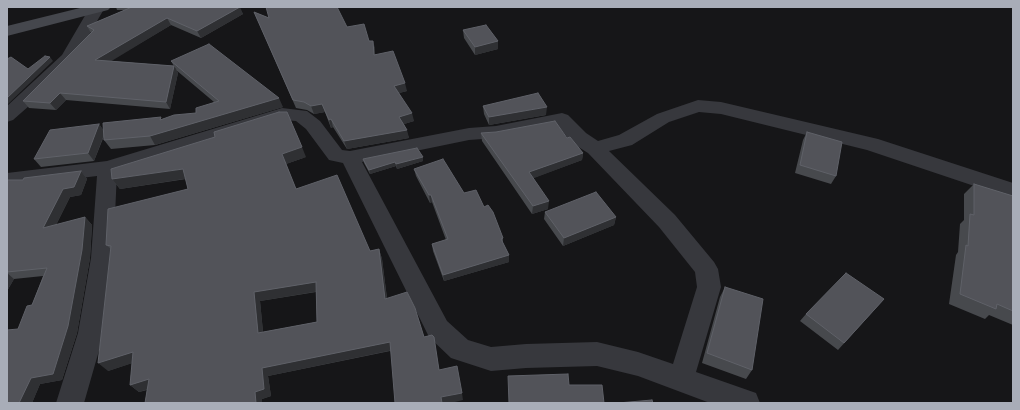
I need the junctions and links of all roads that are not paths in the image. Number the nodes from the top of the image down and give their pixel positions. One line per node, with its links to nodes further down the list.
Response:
1 (67, 7): 3 (main road)
2 (99, 8): 4 (main road); 5 (street)
3 (7, 22)
4 (7, 31)
5 (7, 116)
6 (595, 148): 7 (street); 10 (street); 11 (street)
7 (350, 158): 8 (street); 11 (street)
8 (107, 168): 9 (street); 12 (street)
9 (7, 180)
10 (1013, 191)
11 (681, 379): 13 (street)
12 (70, 403)
13 (746, 403)

